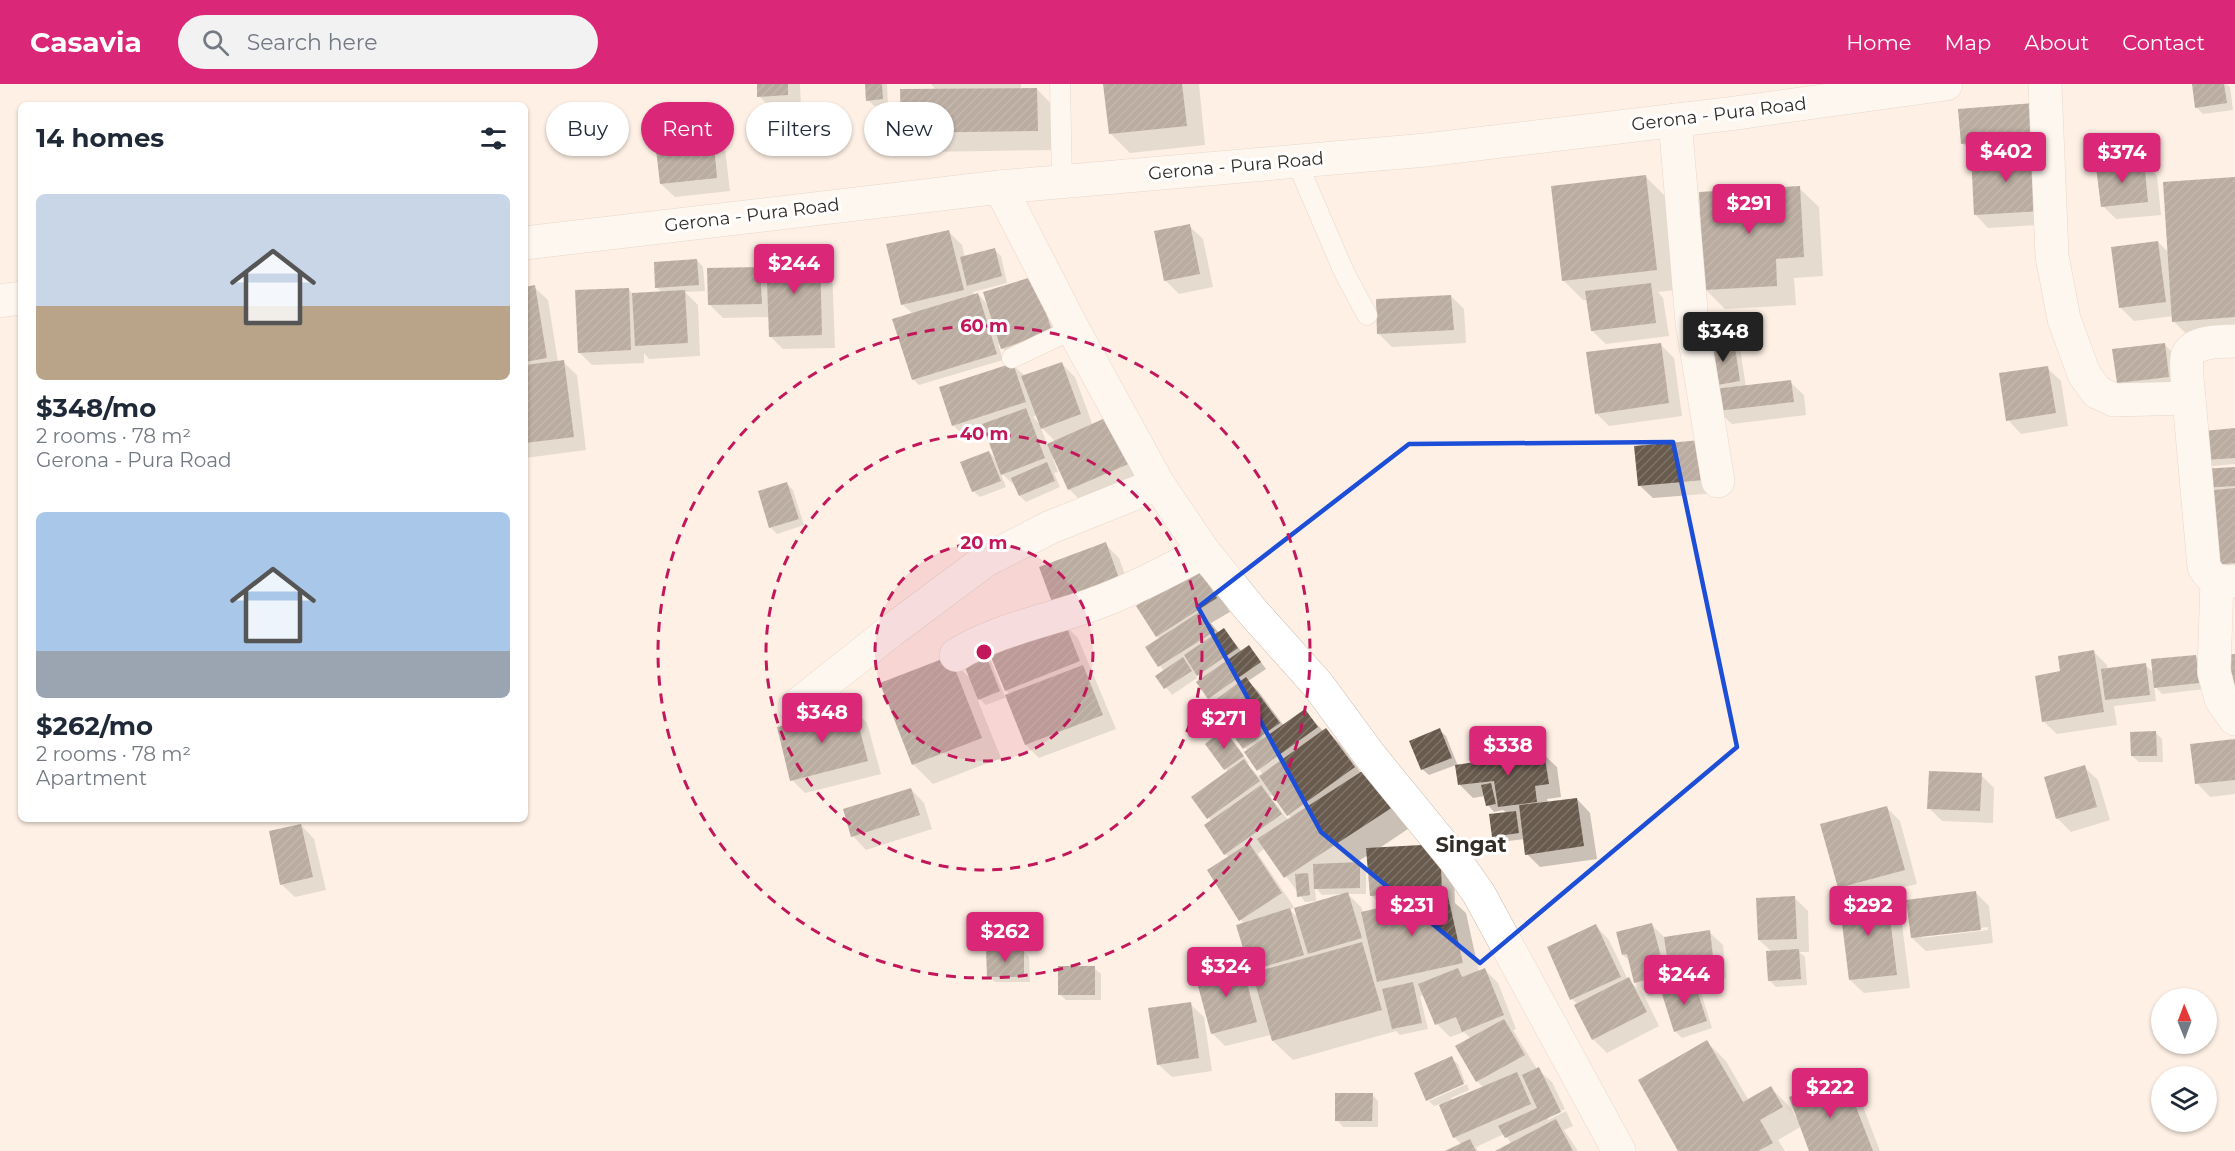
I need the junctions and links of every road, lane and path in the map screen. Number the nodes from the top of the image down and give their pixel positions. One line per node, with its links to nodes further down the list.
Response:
1 (1060, 84): 6 (lane)
2 (1946, 84): 4 (street, Gerona - Pura Road)
3 (2044, 84): 15 (street)
4 (1675, 120): 5 (street, Gerona - Pura Road); 16 (street)
5 (1296, 160): 6 (street, Gerona - Pura Road); 11 (lane)
6 (1062, 182): 7 (street, Gerona - Pura Road)
7 (1000, 188): 8 (street, Gerona - Pura Road); 12 (street)
8 (528, 243)
9 (18, 298): 10 (street)
10 (0, 301)
11 (1367, 315)
12 (1073, 329): 14 (lane); 17 (street)
13 (2235, 341): 15 (street)
14 (1012, 358)
15 (2188, 398): 19 (street)
16 (1718, 481)
17 (1158, 484): 18 (street); 21 (street)
18 (1204, 552): 20 (street); 23 (street)
19 (2226, 581): 22 (street)
20 (956, 655)
21 (795, 707)
22 (2235, 719)
23 (1619, 1151)

